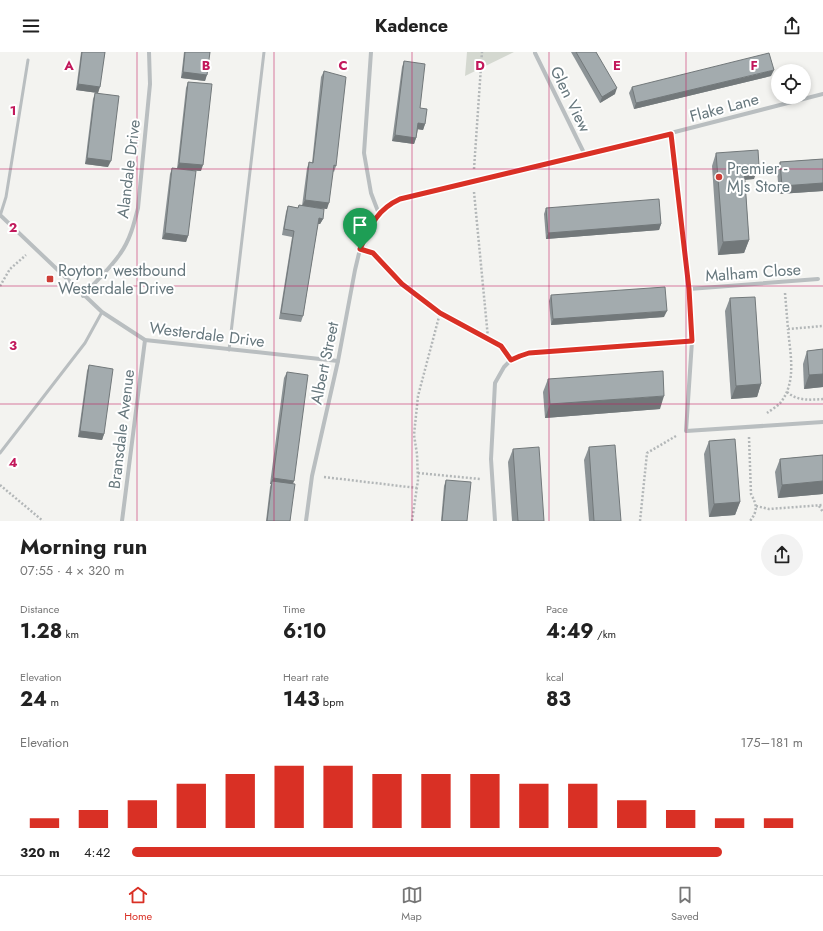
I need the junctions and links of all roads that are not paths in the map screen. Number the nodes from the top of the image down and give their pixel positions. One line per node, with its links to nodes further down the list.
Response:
1 (149, 52): 13 (street, Alandale Drive)
2 (264, 52): 17 (lane)
3 (371, 52): 9 (street)
4 (535, 53): 8 (street, Glen View)
5 (28, 60): 10 (lane)
6 (823, 94): 7 (street, Flake Lane)
7 (671, 134): 8 (street, Flake Lane); 12 (street)
8 (585, 155): 9 (street, Flake Lane)
9 (379, 214): 18 (street, Albert Street)
10 (0, 216): 13 (street, Westerdale Drive)
11 (818, 279): 12 (street, Malham Close)
12 (689, 289): 16 (street)
13 (83, 296): 14 (street, Westerdale Drive)
14 (102, 312): 15 (street, Westerdale Drive); 20 (lane)
15 (145, 340): 17 (street, Westerdale Drive); 21 (street, Bransdale Avenue)
16 (692, 341): 19 (street); 23 (street)
17 (229, 350): 18 (street, Westerdale Drive)
18 (338, 361): 22 (street, Albert Street)
19 (823, 422)
20 (0, 453)
21 (122, 521)
22 (306, 521)
23 (496, 521)

